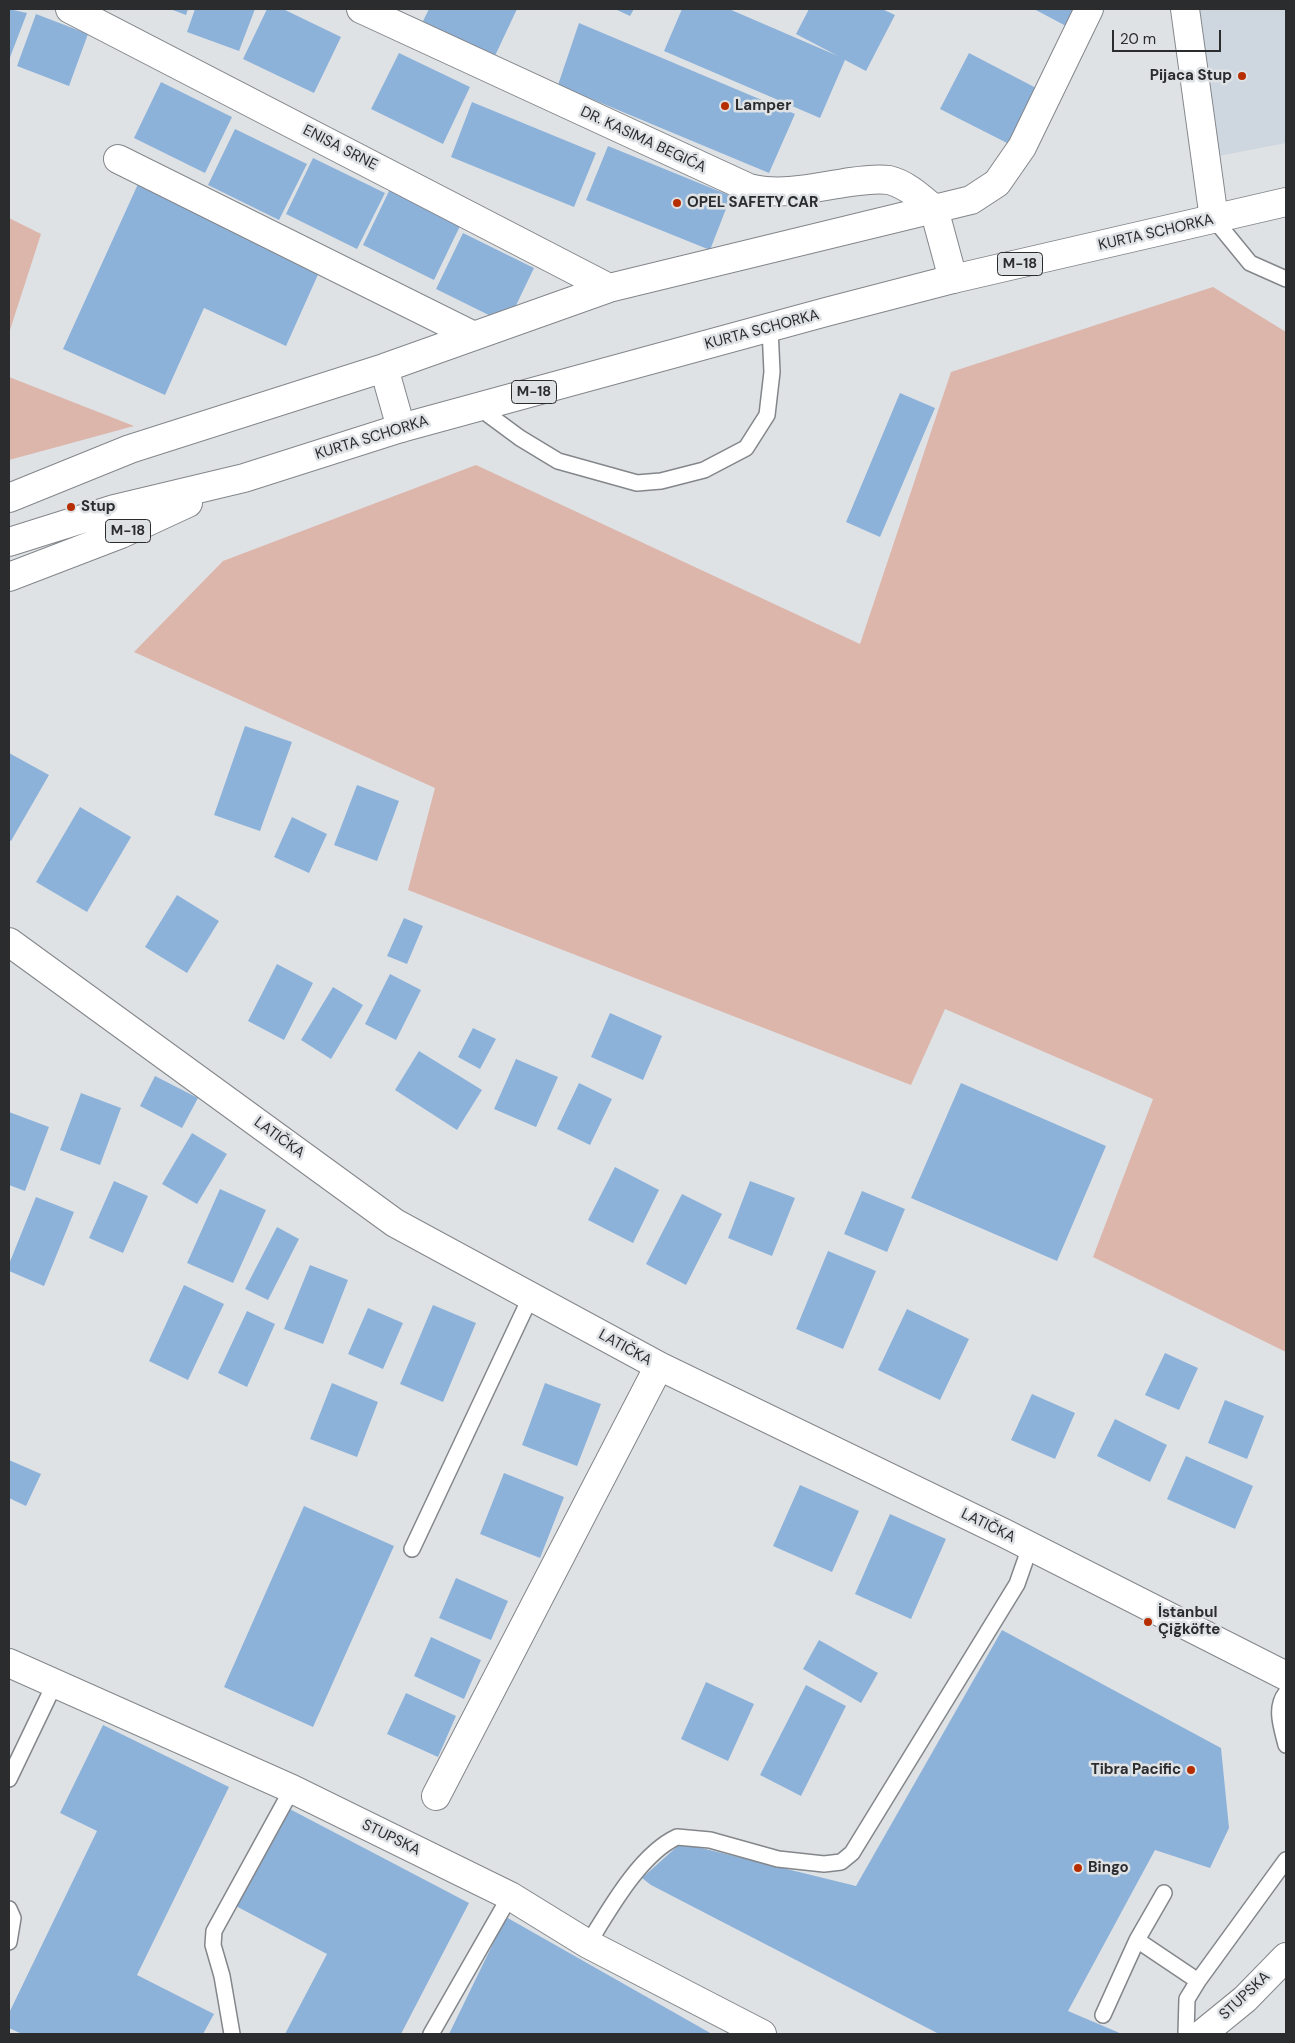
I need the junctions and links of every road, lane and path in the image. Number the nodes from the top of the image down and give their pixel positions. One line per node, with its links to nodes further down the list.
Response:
1 (70, 9): 11 (street, ENISA SRNE)
2 (361, 9): 7 (street, DR. KASIMA BEGIĆA)
3 (1090, 9): 7 (street)
4 (1185, 9): 8 (street)
5 (118, 158): 13 (street)
6 (1286, 202): 8 (street, KURTA SCHORKA / M-18)
7 (934, 209): 9 (street); 11 (street)
8 (1214, 219): 9 (street, KURTA SCHORKA / M-18); 10 (lane)
9 (953, 279): 12 (street, KURTA SCHORKA / M-18)
10 (1286, 279)
11 (609, 288): 13 (street)
12 (770, 328): 15 (street, KURTA SCHORKA / M-18); 15 (lane)
13 (474, 336): 14 (street)
14 (384, 368): 16 (street); 18 (street)
15 (478, 407): 16 (street, KURTA SCHORKA / M-18)
16 (401, 428): 17 (street, KURTA SCHORKA / M-18)
17 (244, 478): 19 (street, KURTA SCHORKA / M-18); 20 (street, KURTA SCHORKA / M-18)
18 (9, 498)
19 (9, 542)
20 (9, 577)
21 (9, 942): 22 (street, LATIČKA)
22 (531, 1296): 23 (street, LATIČKA); 25 (lane)
23 (659, 1366): 24 (street, LATIČKA); 33 (street)
24 (1030, 1547): 27 (street, LATIČKA); 40 (lane)
25 (412, 1549)
26 (9, 1663): 28 (street, STUPSKA)
27 (1286, 1676)
28 (55, 1683): 31 (lane); 32 (street, STUPSKA)
29 (1286, 1694): 30 (lane)
30 (1286, 1745)
31 (9, 1779)
32 (292, 1789): 36 (street, STUPSKA); 44 (lane)
33 (436, 1796)
34 (1286, 1860): 42 (lane)
35 (1164, 1892): 38 (lane)
36 (510, 1896): 40 (street, STUPSKA); 45 (lane)
37 (9, 1909): 39 (lane)
38 (1137, 1940): 42 (lane); 43 (lane)
39 (9, 1942)
40 (588, 1944): 46 (street, STUPSKA)
41 (1286, 1956): 48 (street, STUPSKA)
42 (1198, 1981): 47 (lane)
43 (1103, 2015)
44 (232, 2034)
45 (430, 2034)
46 (762, 2034)
47 (1186, 2034)
48 (1202, 2034)

